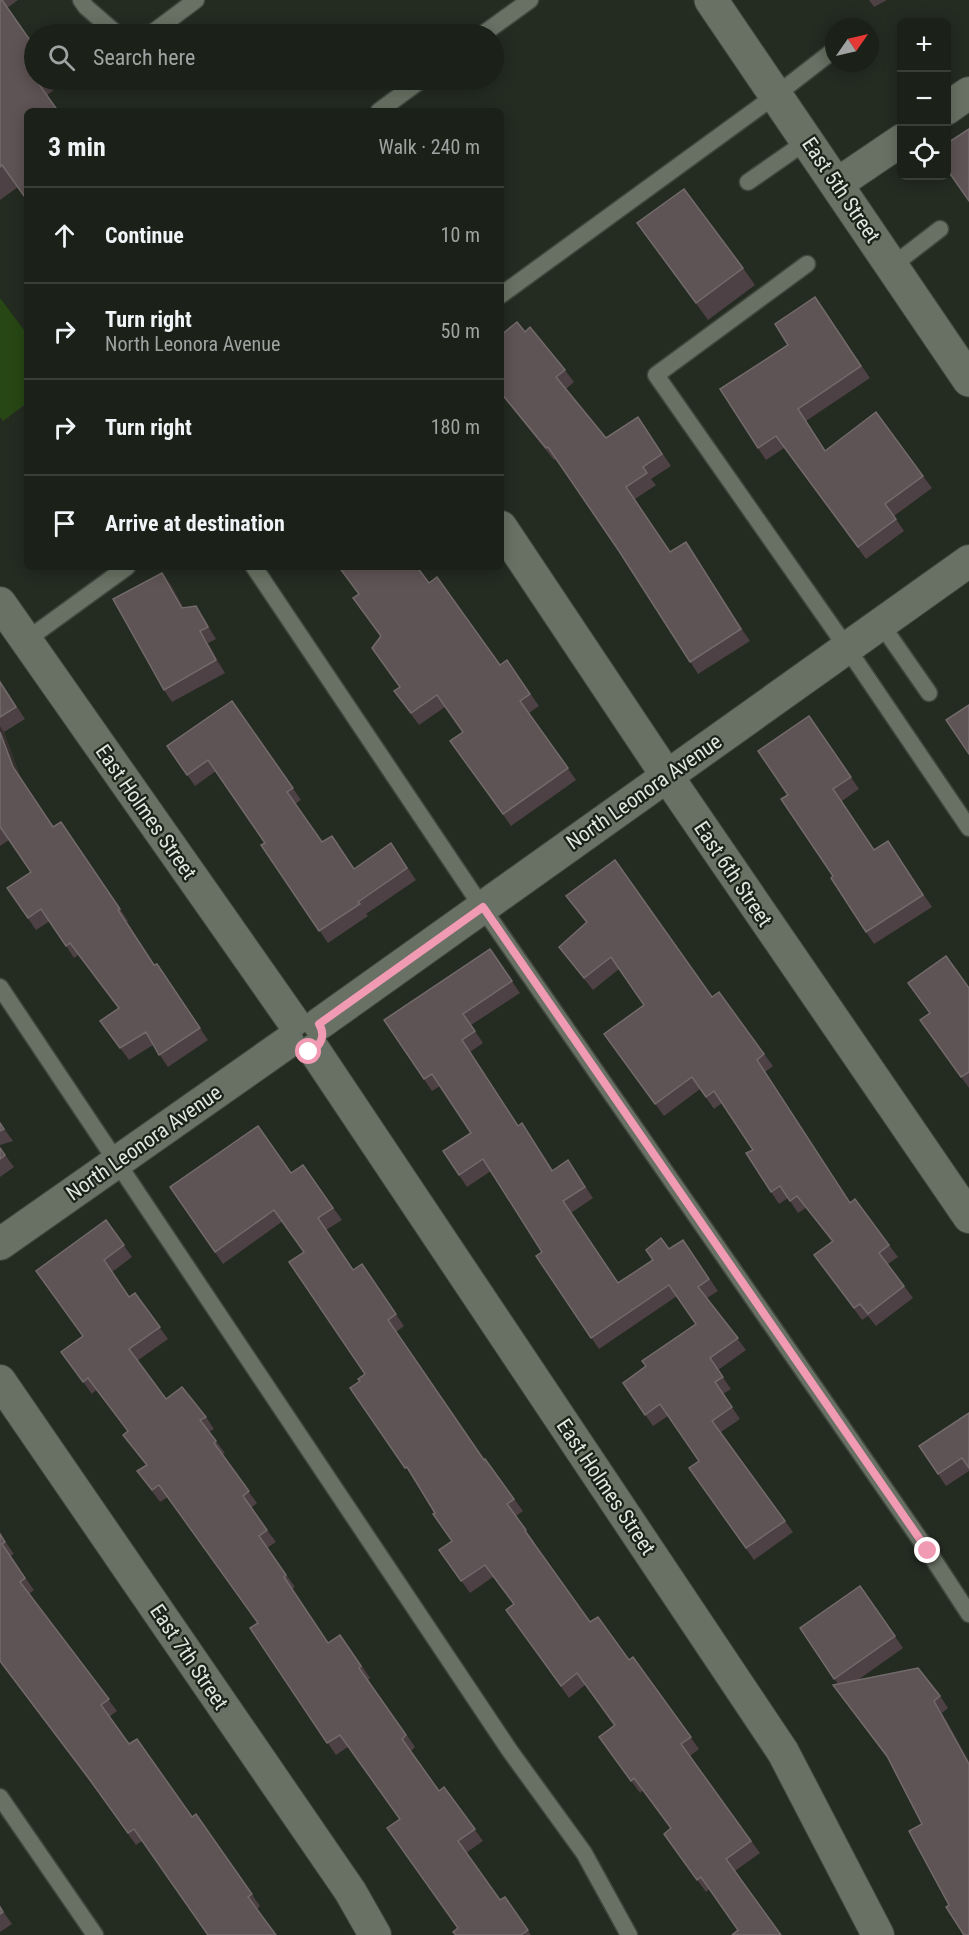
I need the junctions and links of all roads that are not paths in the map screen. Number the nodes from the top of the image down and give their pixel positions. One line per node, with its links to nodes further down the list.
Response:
1 (81, 0): 5 (lane)
2 (196, 0): 6 (lane)
3 (530, 0): 7 (lane)
4 (711, 0): 11 (street, East 5th Street)
5 (105, 24)
6 (164, 24)
7 (497, 24)
8 (825, 57): 11 (lane)
9 (407, 90): 13 (lane)
10 (969, 93): 12 (street)
11 (776, 95): 14 (street, East 5th Street); 21 (lane)
12 (951, 106)
13 (383, 108)
14 (807, 141): 16 (lane); 17 (street, East 5th Street)
15 (897, 143): 17 (street)
16 (748, 182)
17 (837, 184): 20 (street, East 5th Street)
18 (940, 229): 20 (lane)
19 (807, 264): 30 (lane)
20 (892, 266): 22 (street, East 5th Street)
21 (504, 293)
22 (969, 380)
23 (504, 532): 32 (street, East 6th Street)
24 (969, 561): 28 (street, North Leonora Avenue)
25 (123, 570): 29 (lane)
26 (256, 570): 34 (lane)
27 (0, 603): 29 (street, East Holmes Street)
28 (881, 624): 30 (street, North Leonora Avenue); 31 (lane)
29 (25, 641): 36 (street, East Holmes Street)
30 (847, 648): 32 (street, North Leonora Avenue); 33 (lane)
31 (929, 693)
32 (667, 776): 34 (street, North Leonora Avenue); 38 (street, East 6th Street)
33 (969, 828)
34 (483, 907): 36 (street, North Leonora Avenue); 41 (lane)
35 (0, 987): 37 (lane)
36 (304, 1034): 37 (street, North Leonora Avenue); 46 (street, East Holmes Street)
37 (118, 1161): 39 (street, North Leonora Avenue); 45 (lane)
38 (969, 1217)
39 (0, 1244)
40 (0, 1381): 44 (street, East 7th Street)
41 (969, 1614)
42 (0, 1797): 43 (lane)
43 (95, 1935)
44 (375, 1935)
45 (629, 1935)
46 (879, 1935)

